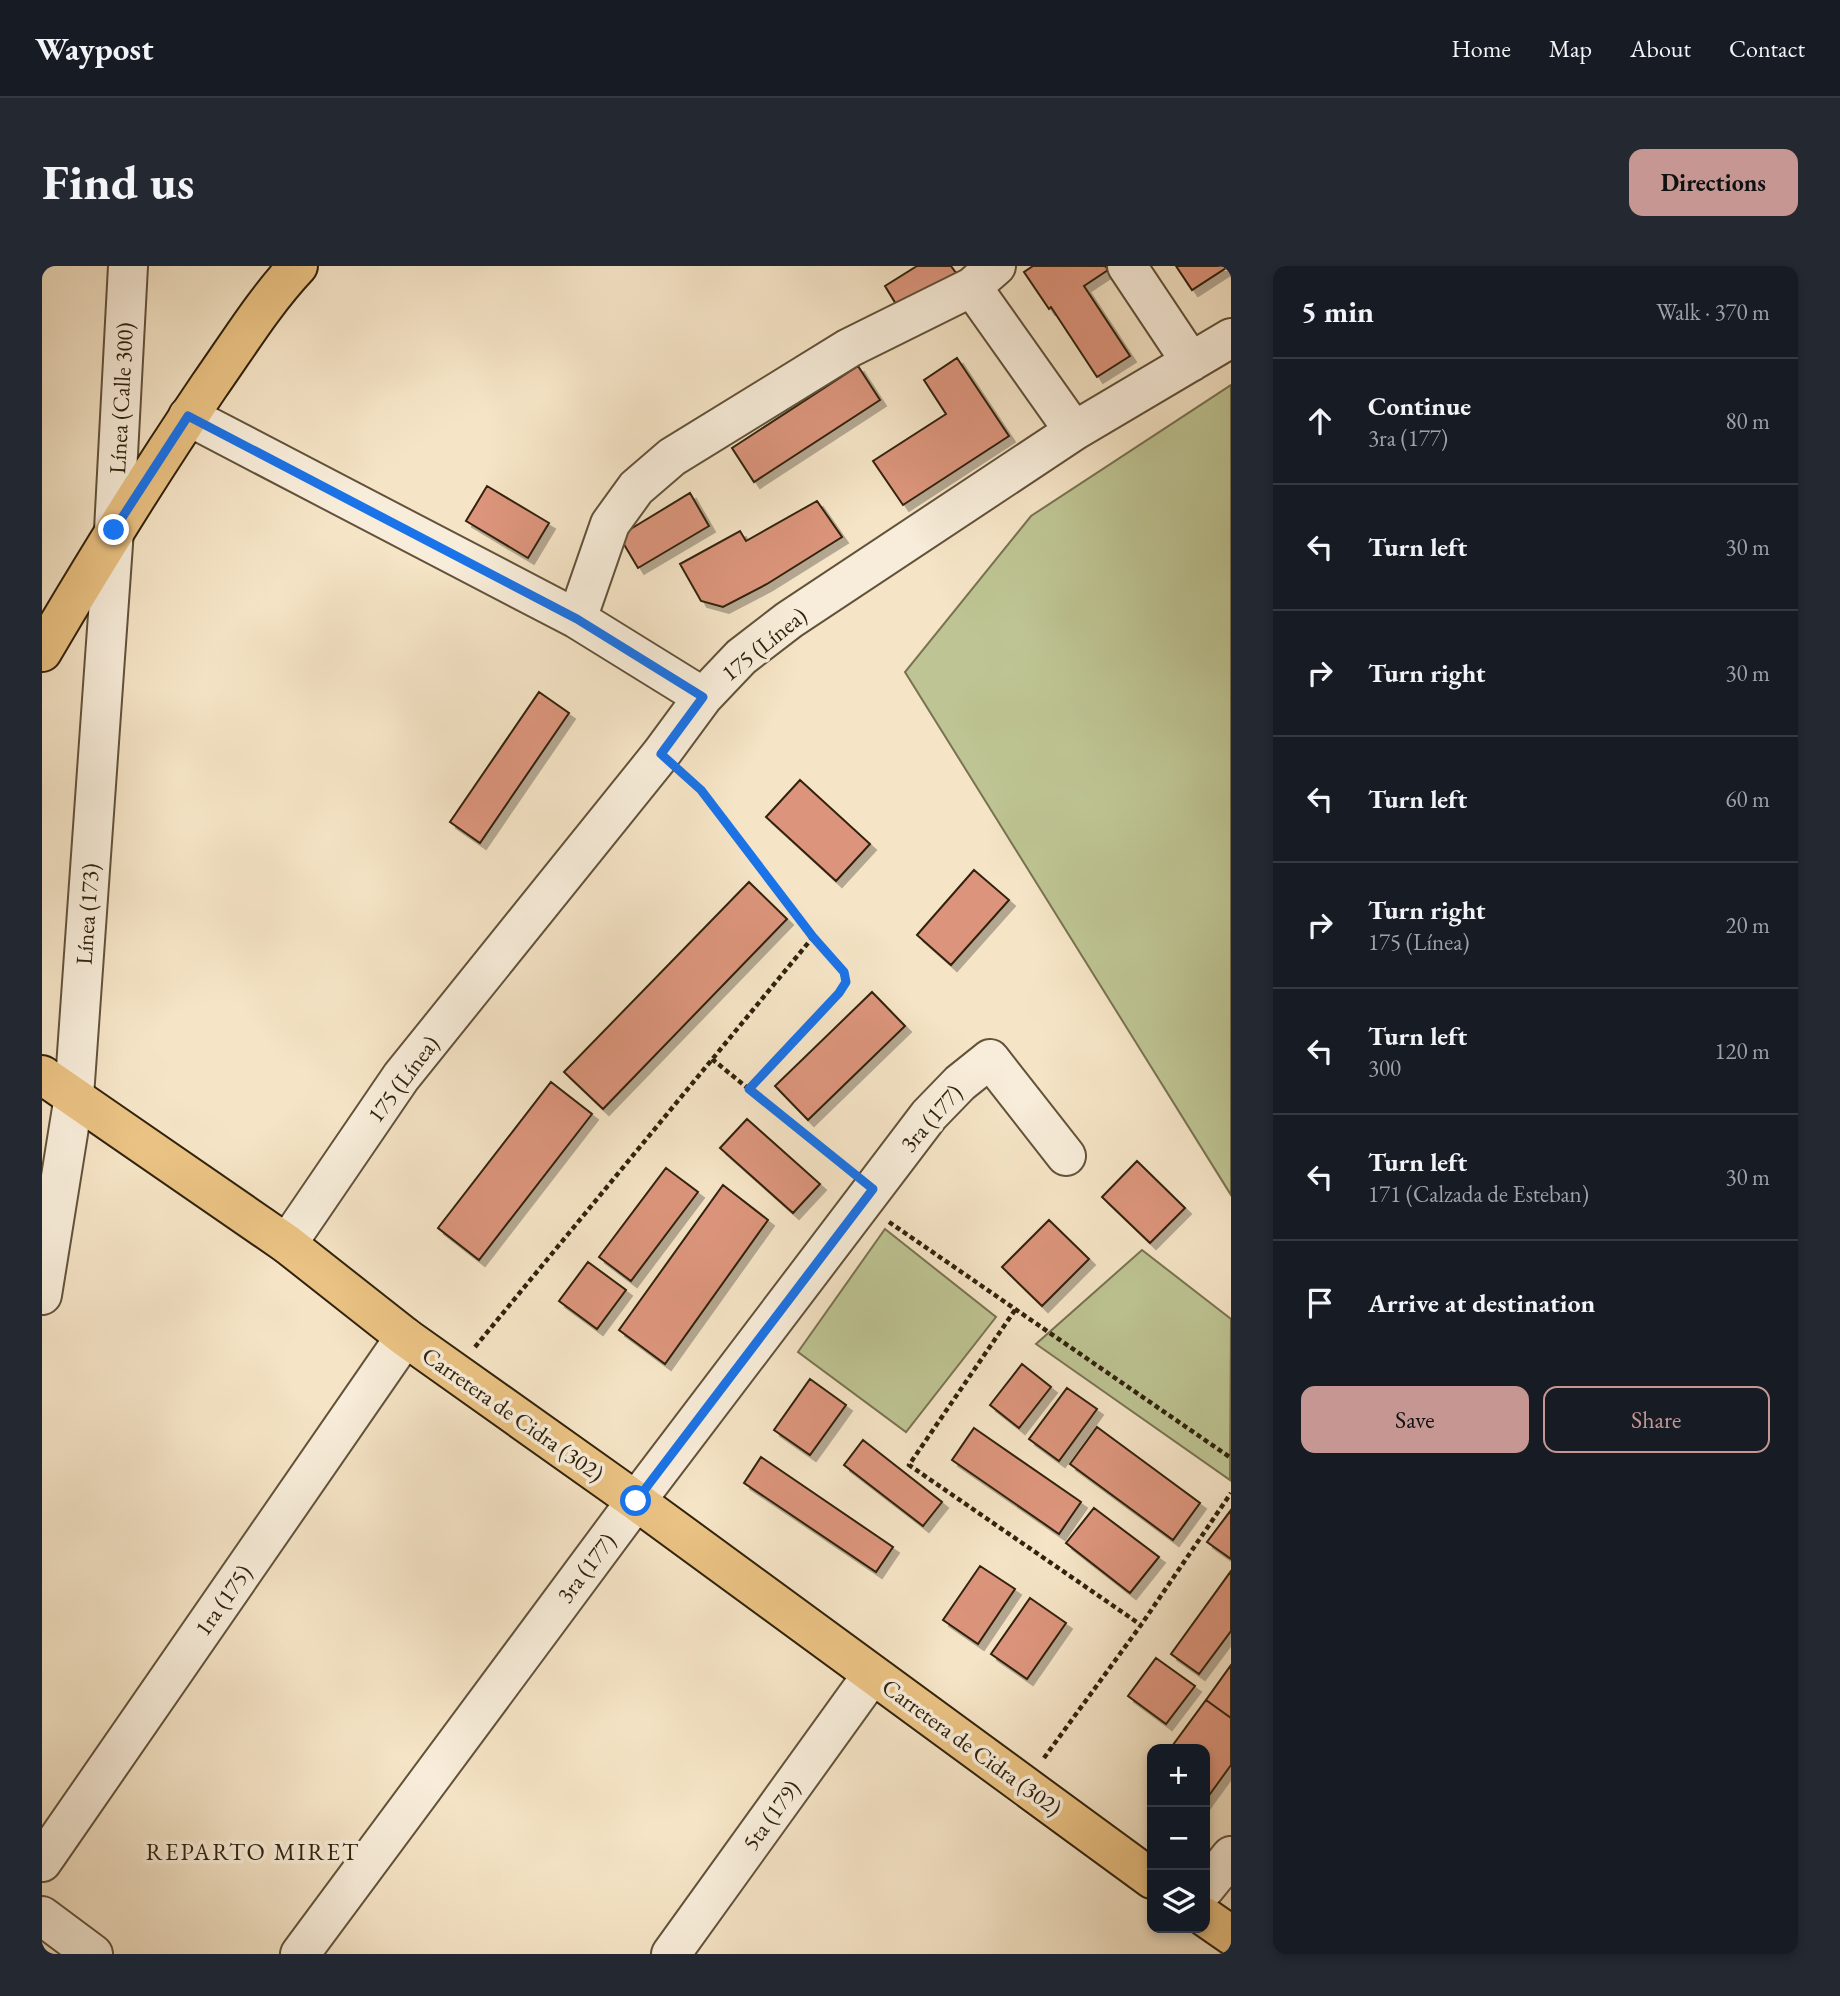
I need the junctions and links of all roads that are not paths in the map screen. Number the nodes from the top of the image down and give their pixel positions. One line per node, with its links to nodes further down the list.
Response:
1 (128, 266): 9 (street, Línea (Calle 300))
2 (298, 266): 7 (main road)
3 (1127, 266): 6 (street)
4 (984, 277): 8 (street); 10 (street)
5 (1231, 338): 6 (street, 175 (Línea))
6 (1191, 362): 8 (street, 175 (Línea))
7 (188, 416): 9 (main road); 10 (street)
8 (1074, 431): 12 (street, 175 (Línea))
9 (114, 530): 11 (main road); 14 (street, Línea (173))
10 (577, 619): 12 (street)
11 (42, 652)
12 (703, 697): 16 (street, 175 (Línea))
13 (42, 1075): 14 (main road, Carretera de Cidra (302))
14 (74, 1096): 16 (main road, Carretera de Cidra (302)); 17 (street, Línea (173))
15 (1066, 1156): 19 (street, 3ra (177))
16 (287, 1244): 18 (main road, Carretera de Cidra (302))
17 (42, 1295)
18 (405, 1337): 19 (main road, Carretera de Cidra (302)); 22 (street, 1ra (175))
19 (636, 1501): 20 (main road, Carretera de Cidra (302)); 29 (street, 3ra (177))
20 (872, 1675): 23 (main road, Carretera de Cidra (302)); 30 (street, 5ta (179))
21 (1231, 1856): 24 (street)
22 (42, 1863)
23 (1147, 1875)
24 (1210, 1882)
25 (42, 1916): 28 (street)
26 (1210, 1920): 27 (main road)
27 (1231, 1935)
28 (93, 1954)
29 (300, 1954)
30 (671, 1954)

